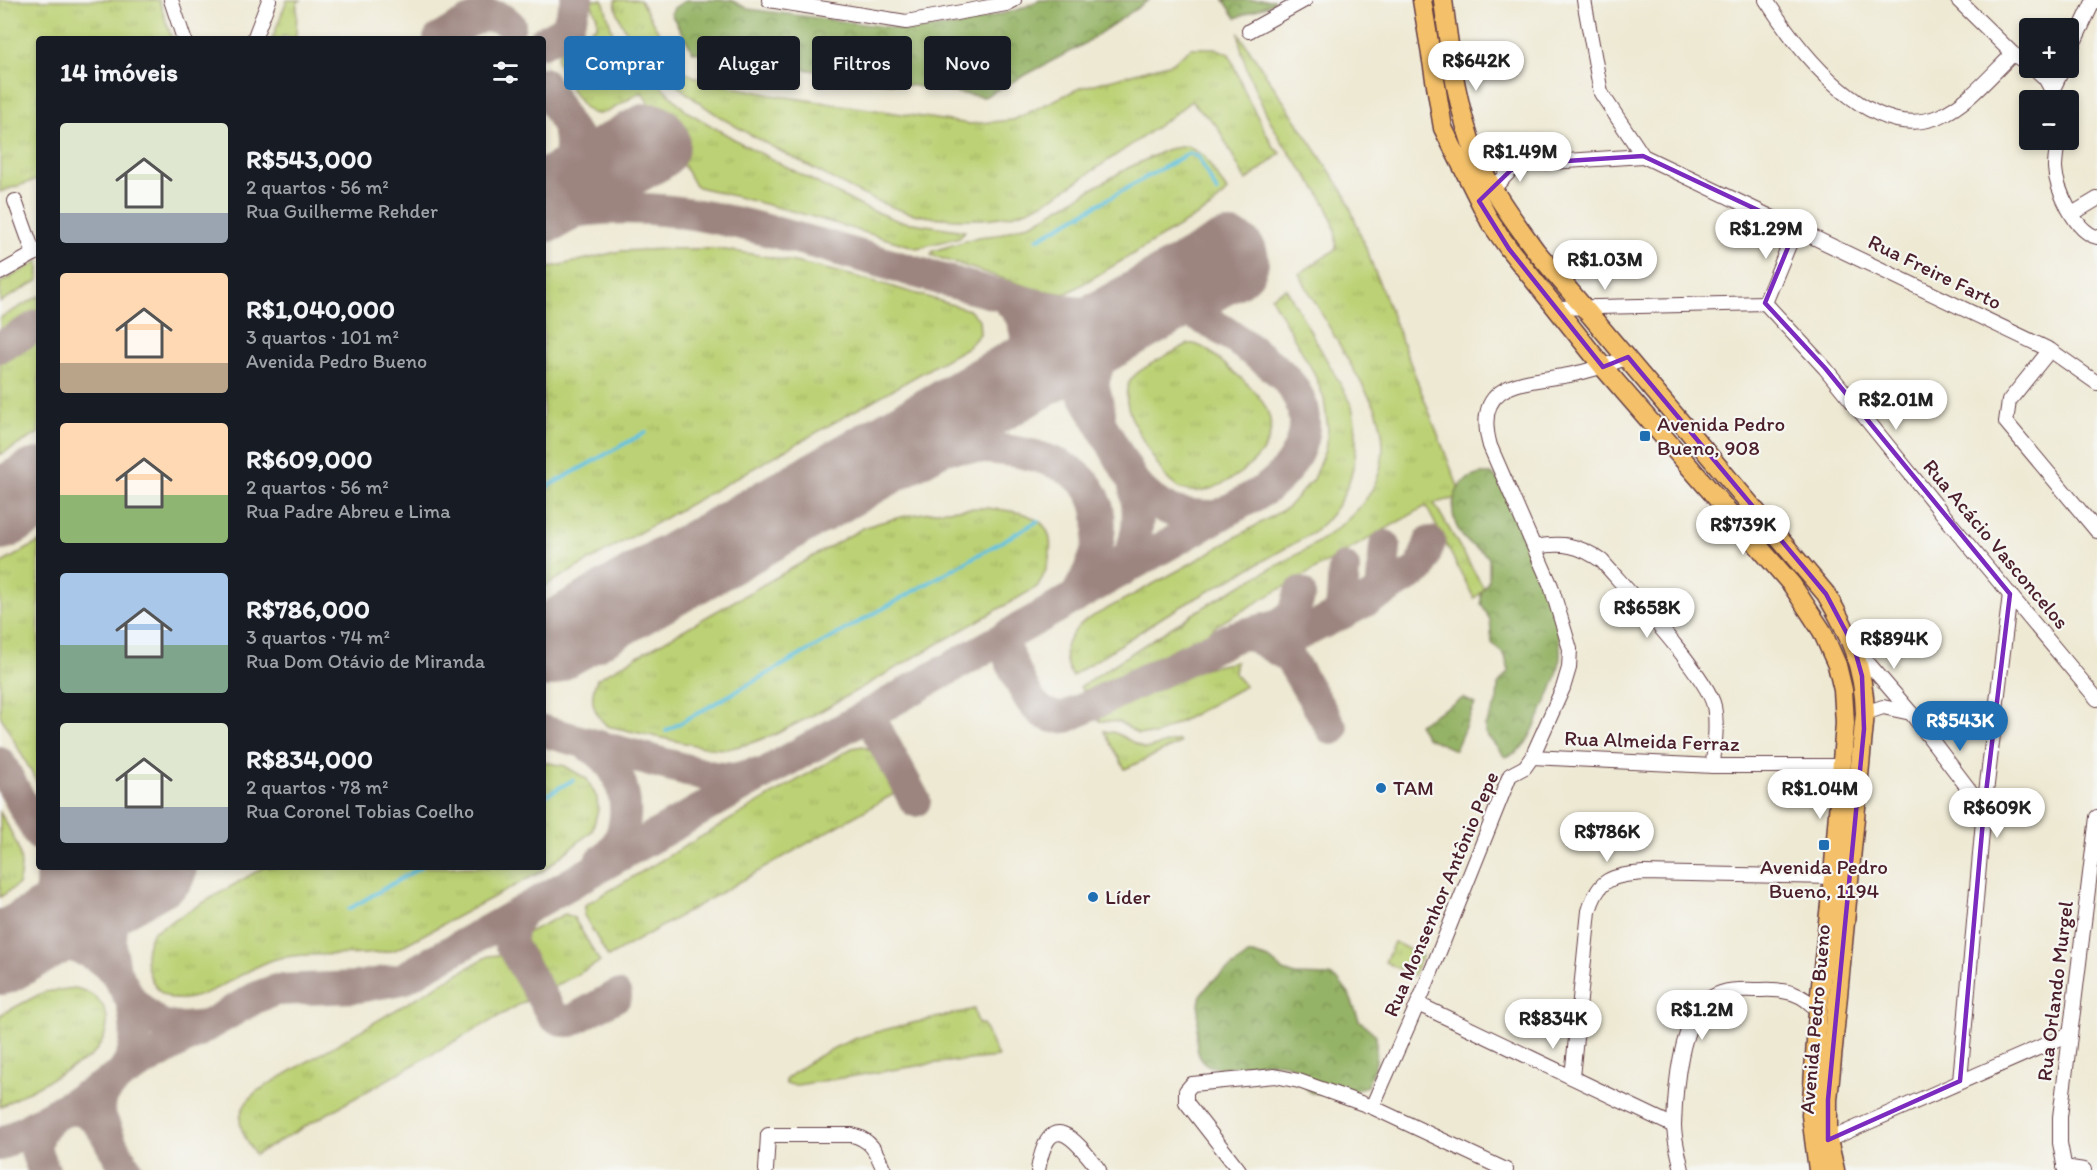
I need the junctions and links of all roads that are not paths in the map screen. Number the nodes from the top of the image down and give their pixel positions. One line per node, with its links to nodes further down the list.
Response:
1 (171, 0): 16 (street)
2 (269, 0): 17 (street)
3 (769, 0): 4 (street)
4 (1014, 0)
5 (1305, 0): 14 (street)
6 (1422, 0): 29 (main road, Avenida Pedro Bueno)
7 (1443, 0): 24 (main road, Avenida Pedro Bueno)
8 (1584, 0): 23 (street)
9 (1766, 0): 18 (street)
10 (1958, 0): 13 (street)
11 (1972, 0): 13 (street)
12 (2094, 0): 15 (street)
13 (1984, 26): 18 (street)
14 (1249, 31)
15 (2079, 32)
16 (183, 36)
17 (255, 36)
18 (2013, 54): 19 (street)
19 (2019, 58)
20 (2042, 78): 21 (street)
21 (2051, 90)
22 (2057, 150): 30 (street)
23 (1643, 156): 25 (street); 31 (street, Rua Freire Farto)
24 (1478, 160): 25 (street); 26 (main road, Avenida Pedro Bueno)
25 (1536, 163): 26 (street)
26 (1493, 189): 29 (main road); 37 (main road, Avenida Pedro Bueno)
27 (2097, 200): 30 (street)
28 (15, 201): 33 (street)
29 (1479, 201): 38 (main road, Avenida Pedro Bueno)
30 (2072, 214): 32 (street)
31 (1796, 228): 35 (street); 40 (street, Rua Freire Farto)
32 (2097, 237)
33 (36, 252): 34 (street)
34 (0, 273)
35 (1766, 303): 36 (street); 46 (street, Rua Acácio Vasconcelos)
36 (1626, 306): 37 (street); 39 (street)
37 (1585, 307): 38 (street); 39 (main road, Avenida Pedro Bueno)
38 (1556, 308): 42 (main road, Avenida Pedro Bueno)
39 (1604, 328): 41 (main road, Avenida Pedro Bueno)
40 (2050, 350): 43 (street, Rua Freire Farto); 44 (street)
41 (1628, 357): 42 (street, Rua Monsenhor Antônio Pepe); 47 (main road, Avenida Pedro Bueno)
42 (1603, 367): 45 (street, Rua Monsenhor Antônio Pepe); 52 (main road, Avenida Pedro Bueno)
43 (2097, 383)
44 (2097, 531)
45 (1535, 547): 51 (street, Rua Monsenhor Antônio Pepe); 53 (street)
46 (2010, 594): 48 (street, Rua Acácio Vasconcelos); 54 (street)
47 (1854, 648): 49 (main road, Avenida Pedro Bueno); 50 (street)
48 (2097, 699)
49 (1865, 713): 50 (street); 64 (main road, Avenida Pedro Bueno)
50 (1911, 713): 54 (street)
51 (1532, 757): 53 (street, Rua Almeida Ferraz); 57 (street, Rua Monsenhor Antônio Pepe)
52 (1842, 765): 53 (street, Rua Almeida Ferraz); 56 (main road, Avenida Pedro Bueno)
53 (1713, 766)
54 (1984, 809): 61 (street)
55 (2097, 817): 59 (street, Rua Orlando Murgel)
56 (1833, 877): 58 (main road, Avenida Pedro Bueno); 60 (street)
57 (1418, 1004): 60 (street); 62 (street, Rua Monsenhor Antônio Pepe)
58 (1818, 1012): 63 (street); 73 (main road, Avenida Pedro Bueno)
59 (2070, 1034): 61 (street); 65 (street, Rua Orlando Murgel)
60 (1572, 1077): 63 (street)
61 (1960, 1081): 64 (street)
62 (1372, 1107): 70 (street); 71 (street)
63 (1674, 1126): 72 (street)
64 (1828, 1140): 74 (main road, Avenida Pedro Bueno)
65 (2065, 1168): 75 (street)
66 (766, 1170): 67 (street)
67 (884, 1170)
68 (1038, 1170): 69 (street)
69 (1099, 1170)
70 (1239, 1170)
71 (1506, 1170)
72 (1682, 1170)
73 (1818, 1170)
74 (1835, 1170)
75 (2084, 1170)

